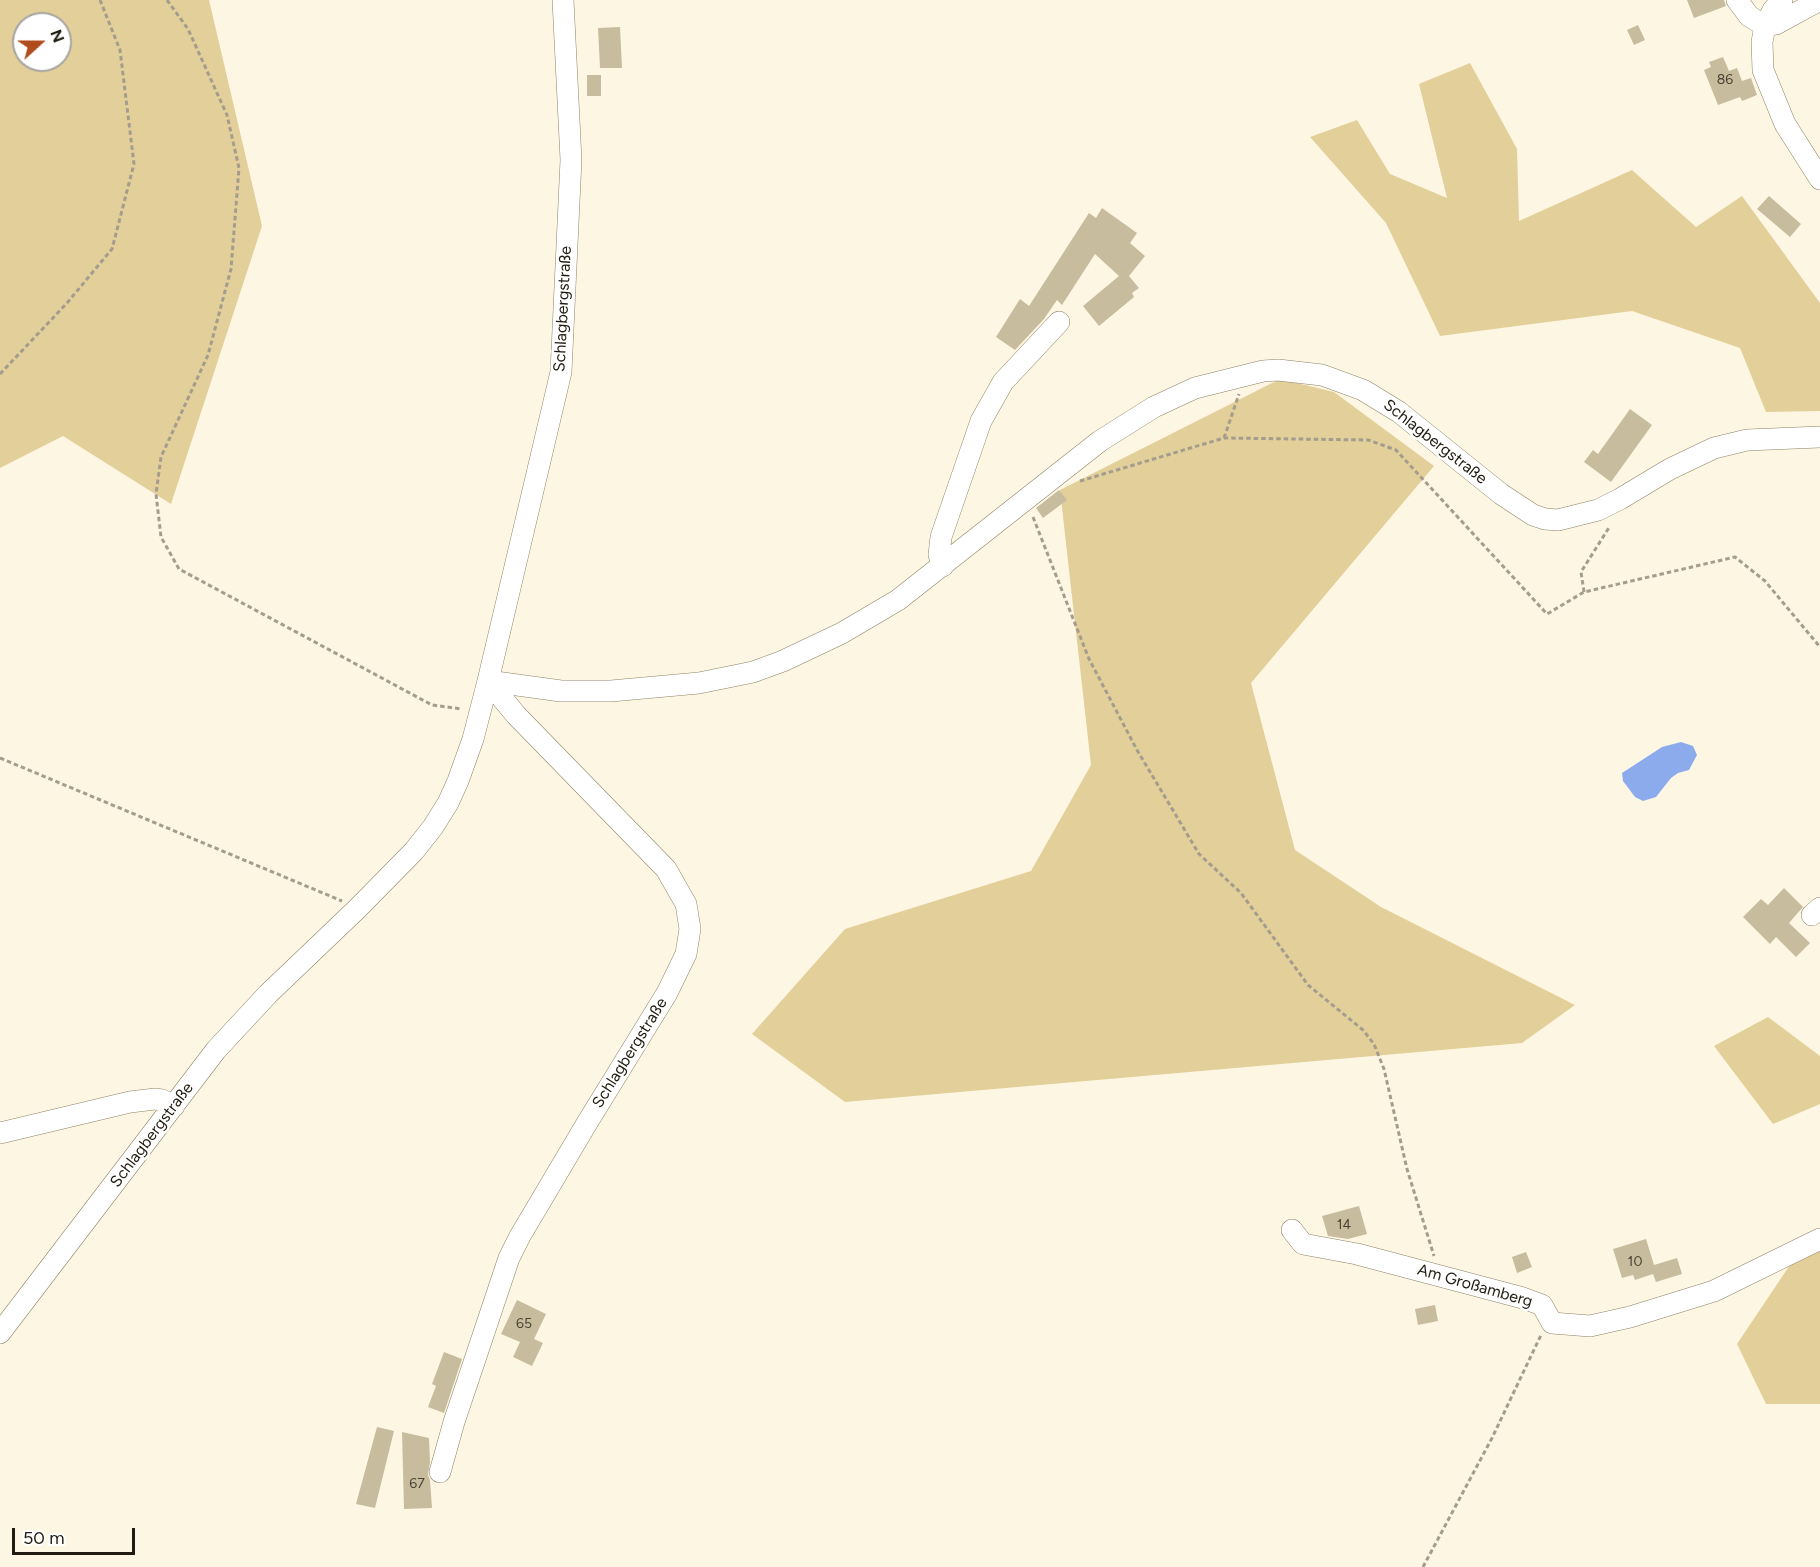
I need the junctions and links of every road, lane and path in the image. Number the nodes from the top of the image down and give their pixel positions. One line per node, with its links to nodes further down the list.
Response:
1 (100, 0): 10 (path)
2 (167, 0): 21 (path)
3 (563, 0): 20 (street, Schlagbergstraße)
4 (1737, 0): 7 (street)
5 (1782, 0): 7 (street)
6 (1820, 0): 7 (street)
7 (1765, 26): 8 (street)
8 (1820, 179)
9 (1059, 322): 17 (street)
10 (0, 374)
11 (1247, 374): 13 (path); 15 (street, Schlagbergstraße); 16 (street, Schlagbergstraße)
12 (1820, 437): 16 (street, Schlagbergstraße)
13 (1224, 438): 14 (path); 18 (path)
14 (1077, 482)
15 (1032, 495): 17 (street, Schlagbergstraße); 28 (path)
16 (1620, 499): 18 (path)
17 (943, 566): 20 (street, Schlagbergstraße)
18 (1584, 592): 19 (path)
19 (1820, 647)
20 (488, 681): 21 (street, Schlagbergstraße); 31 (street, Schlagbergstraße)
21 (479, 712): 23 (street, Schlagbergstraße)
22 (0, 758): 23 (path)
23 (358, 908): 24 (street, Schlagbergstraße)
24 (174, 1106): 25 (street); 30 (street, Schlagbergstraße)
25 (0, 1133)
26 (1292, 1230): 28 (street, Am Großamberg)
27 (1820, 1239): 29 (street)
28 (1440, 1275): 29 (street, Am Großamberg)
29 (1552, 1323): 32 (path)
30 (0, 1333)
31 (440, 1472)
32 (1423, 1567)

